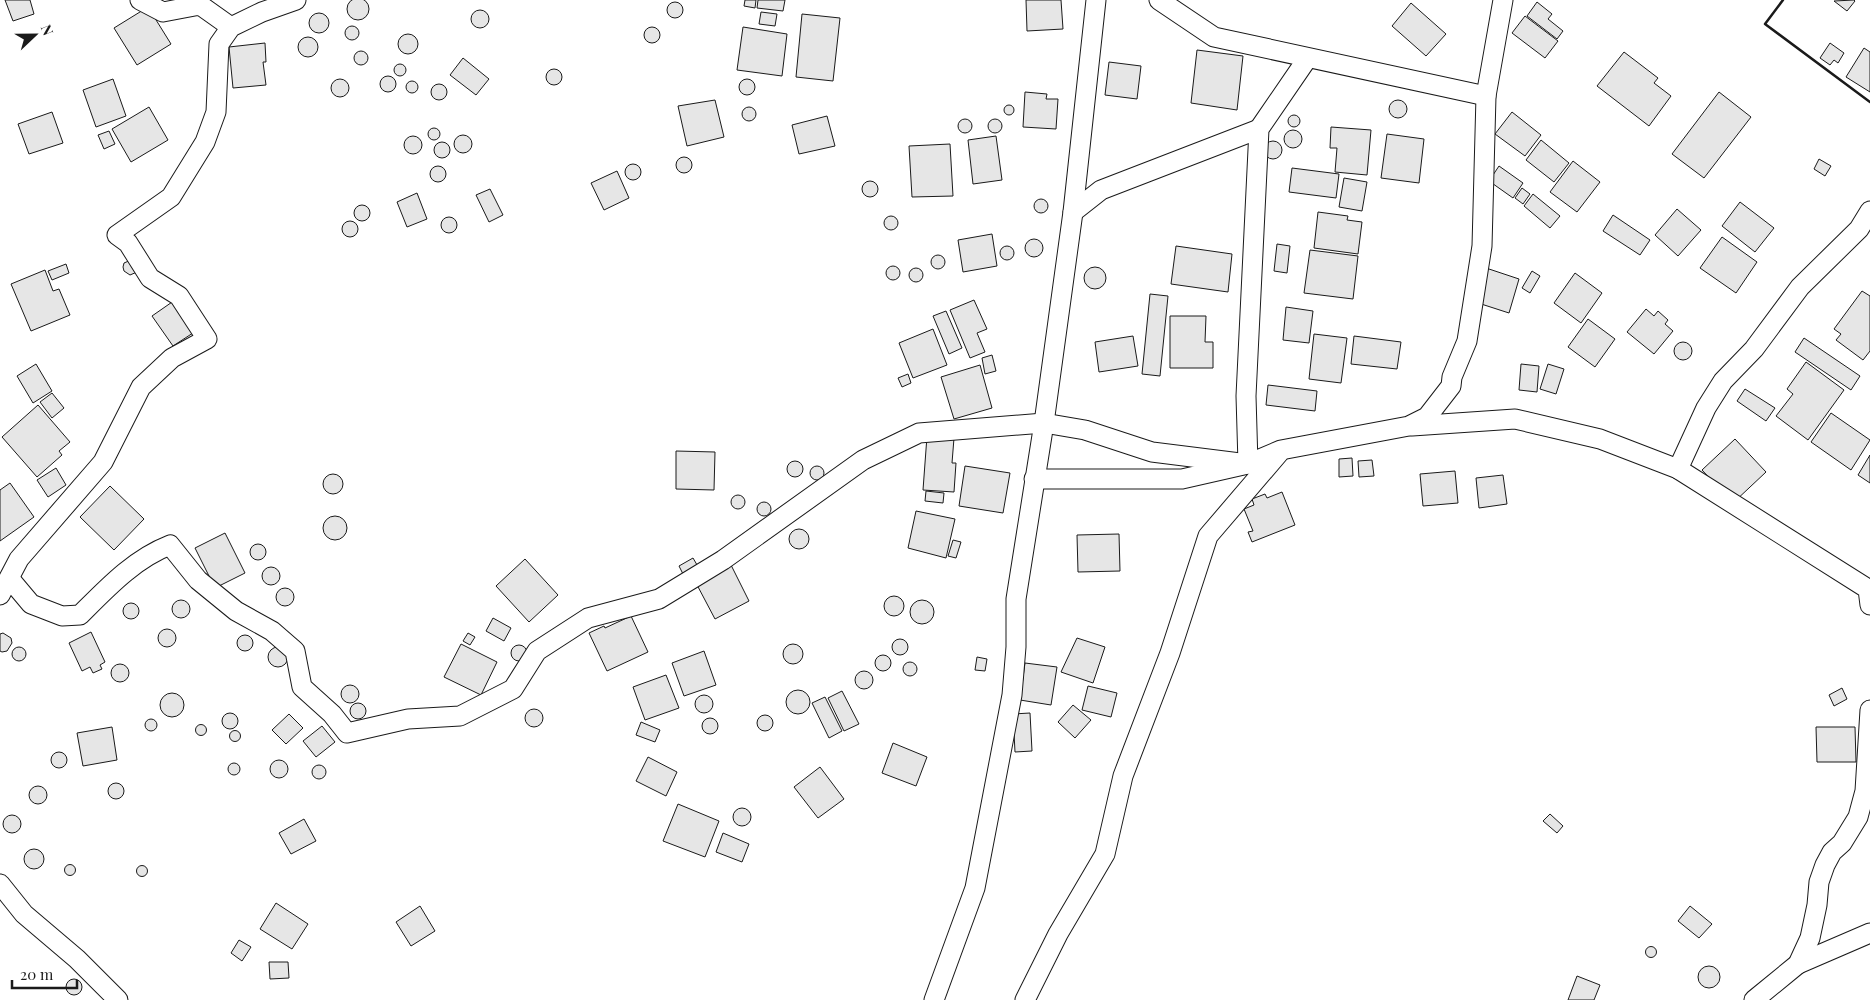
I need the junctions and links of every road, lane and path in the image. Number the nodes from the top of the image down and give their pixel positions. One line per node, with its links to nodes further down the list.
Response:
1 (140, 0): 6 (street)
2 (296, 0): 6 (street)
3 (1096, 0): 11 (street)
4 (1159, 0): 7 (street)
5 (1503, 0): 8 (street)
6 (231, 27): 18 (street)
7 (1307, 59): 8 (street); 9 (street)
8 (1486, 96): 13 (street)
9 (1260, 129): 11 (street); 15 (street)
10 (1870, 211): 16 (street)
11 (1073, 212): 12 (street)
12 (1044, 423): 15 (street); 17 (street); 18 (street)
13 (1409, 426): 14 (street); 16 (street)
14 (1281, 450): 15 (street); 27 (street)
15 (1248, 464): 17 (street)
16 (1678, 469): 19 (street)
17 (1034, 479): 26 (street)
18 (10, 579): 20 (street)
19 (1869, 593)
20 (0, 595)
21 (1870, 710): 24 (street)
22 (0, 884): 25 (street)
23 (1870, 933): 24 (street)
24 (1798, 964): 28 (street)
25 (118, 1000)
26 (934, 1000)
27 (1025, 1000)
28 (1754, 1000)

